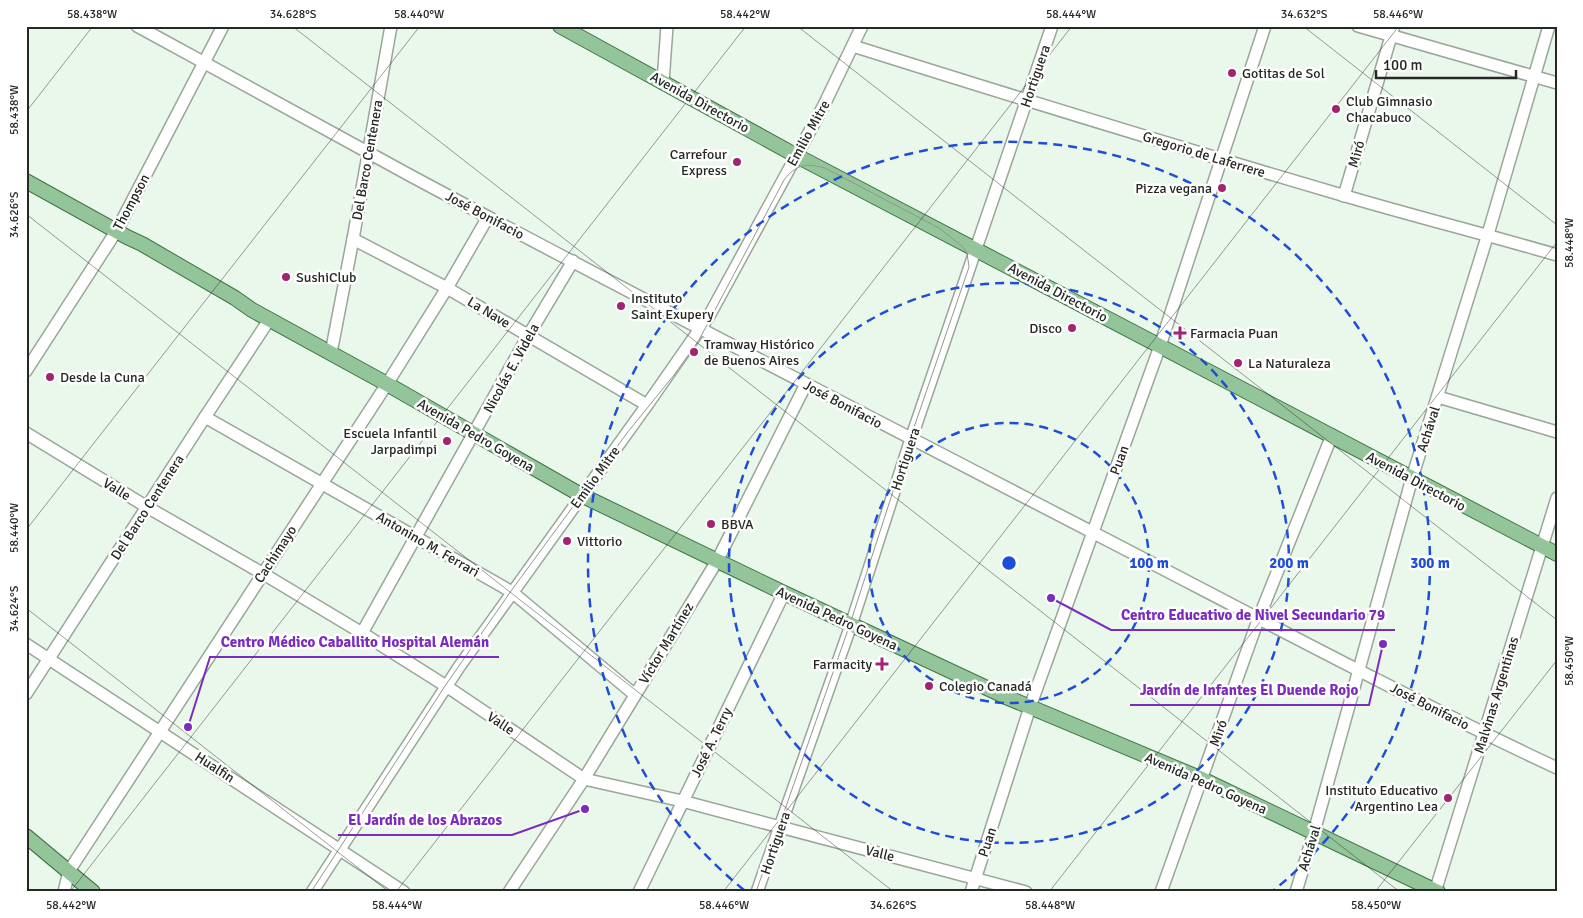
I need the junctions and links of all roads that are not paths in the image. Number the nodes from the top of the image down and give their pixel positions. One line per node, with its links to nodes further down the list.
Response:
1 (137, 26): 14 (street, José Bonifacio)
2 (223, 26): 14 (street, Thompson)
3 (392, 26): 19 (street, Del Barco Centenera)
4 (560, 26): 16 (main road, Avenida Directorio)
5 (667, 26): 16 (street)
6 (856, 26): 13 (street, Emilio Mitre)
7 (862, 26): 13 (street, Emilio Mitre)
8 (1052, 26): 18 (street, Hortiguera)
9 (1264, 26): 21 (street, Puan)
10 (1358, 26): 12 (street)
11 (1549, 26): 15 (street, Achával)
12 (1393, 31): 15 (street); 23 (street, Miró)
13 (853, 46): 18 (street, Gregorio de Laferrere); 20 (street, Emilio Mitre)
14 (204, 62): 19 (street, José Bonifacio); 25 (street, Thompson)
15 (1534, 76): 17 (street); 26 (street, Achával)
16 (663, 82): 20 (main road, Avenida Directorio)
17 (1557, 82)
18 (1027, 101): 21 (street, Gregorio de Laferrere); 28 (street, Hortiguera)
19 (369, 152): 24 (street, José Bonifacio); 27 (street, Del Barco Centenera)
20 (795, 155): 28 (main road, Avenida Directorio); 33 (street, Emilio Mitre)
21 (1220, 158): 23 (street, Gregorio de Laferrere); 35 (street, Puan)
22 (26, 181): 25 (main road, Avenida Pedro Goyena)
23 (1344, 196): 26 (street, Gregorio de Laferrere)
24 (488, 217): 30 (street, José Bonifacio); 31 (street, Cachimayo)
25 (122, 234): 32 (main road, Avenida Pedro Goyena); 37 (street, Thompson)
26 (1488, 234): 29 (street, Gregorio de Laferrere); 40 (street, Achával)
27 (354, 239): 31 (street, La Nave); 36 (street, Del Barco Centenera)
28 (976, 250): 35 (main road, Avenida Directorio); 47 (street, Hortiguera)
29 (1557, 255)
30 (573, 261): 33 (street, José Bonifacio); 34 (street, Nicolás E. Videla)
31 (447, 288): 34 (street, La Nave); 38 (street, Cachimayo)
32 (269, 320): 36 (main road, Avenida Pedro Goyena); 42 (street, Del Barco Centenera)
33 (700, 328): 39 (street, José Bonifacio); 41 (street, Emilio Mitre)
34 (528, 336): 41 (street, La Nave); 45 (street, Nicolás E. Videla)
35 (1160, 346): 46 (main road, Avenida Directorio); 53 (street, Puan)
36 (331, 353): 38 (main road, Avenida Pedro Goyena)
37 (26, 371)
38 (387, 384): 45 (main road, Avenida Pedro Goyena); 49 (street, Cachimayo)
39 (806, 384): 47 (street, José Bonifacio); 57 (street, Víctor Martínez)
40 (1438, 397): 43 (street); 48 (street, Achával)
41 (647, 405): 50 (street, Emilio Mitre)
42 (205, 417): 49 (street, Antonino M. Ferrari); 52 (street, Del Barco Centenera)
43 (1557, 432)
44 (26, 433): 52 (street, Valle)
45 (474, 434): 50 (main road, Avenida Pedro Goyena); 54 (street, Nicolás E. Videla)
46 (1332, 435): 48 (main road, Avenida Directorio); 61 (street, Miró)
47 (911, 439): 53 (street, José Bonifacio); 62 (street, Hortiguera)
48 (1412, 478): 55 (main road, Avenida Directorio); 66 (street, Achával)
49 (321, 484): 54 (street, Antonino M. Ferrari); 58 (street, Cachimayo)
50 (582, 496): 57 (main road, Avenida Pedro Goyena); 59 (street, Emilio Mitre)
51 (1557, 498): 55 (street, Malvinas Argentinas)
52 (147, 507): 58 (street, Valle); 65 (street, Del Barco Centenera)
53 (1093, 532): 61 (street, José Bonifacio); 70 (street, Puan)
54 (415, 537): 59 (street, Antonino M. Ferrari); 63 (street, Nicolás E. Videla)
55 (1541, 546): 56 (main road, Avenida Directorio); 72 (street, Malvinas Argentinas)
56 (1557, 554)
57 (717, 561): 60 (main road, Avenida Pedro Goyena); 69 (street, Víctor Martínez)
58 (262, 573): 63 (street, Valle); 71 (street, Cachimayo)
59 (512, 592): 67 (street, Emilio Mitre); 69 (street, Antonino M. Ferrari)
60 (784, 593): 62 (main road, Avenida Pedro Goyena); 76 (street, José A. Terry)
61 (1258, 620): 66 (street, José Bonifacio); 75 (street, Miró)
62 (851, 625): 70 (main road, Avenida Pedro Goyena); 77 (street, Hortiguera)
63 (362, 633): 67 (street, Valle)
64 (26, 644): 65 (street, Hualfin)
65 (49, 659): 68 (street, Del Barco Centenera); 71 (street, Hualfin)
66 (1358, 670): 72 (street, José Bonifacio); 78 (street, Achával)
67 (446, 686): 74 (street, Valle); 80 (street, Emilio Mitre)
68 (26, 694)
69 (635, 695): 74 (street, Víctor Martínez)
70 (1030, 707): 75 (main road, Avenida Pedro Goyena); 82 (street, Puan)
71 (160, 731): 80 (street, Hualfin); 81 (street, Cachimayo)
72 (1485, 734): 73 (street, José Bonifacio); 83 (street, Malvinas Argentinas)
73 (1557, 768)
74 (584, 779): 76 (street, Valle); 88 (street, Víctor Martínez)
75 (1202, 779): 78 (main road, Avenida Pedro Goyena); 93 (street, Miró)
76 (682, 801): 77 (street, Valle); 89 (street, José A. Terry)
77 (780, 827): 82 (street, Valle); 90 (street, Hortiguera)
78 (1314, 832): 83 (main road, Avenida Pedro Goyena); 94 (street, Achával)
79 (26, 836): 81 (main road)
80 (340, 849): 86 (street, Emilio Mitre); 87 (street, Hualfin)
81 (68, 871): 84 (street, Cachimayo); 85 (main road)
82 (976, 878): 91 (street, Puan); 92 (street, Valle)
83 (1436, 891)
84 (64, 892)
85 (93, 892)
86 (312, 892)
87 (404, 892)
88 (509, 892)
89 (639, 892)
90 (758, 892)
91 (970, 892)
92 (1026, 892)
93 (1161, 892)
94 (1296, 892)

